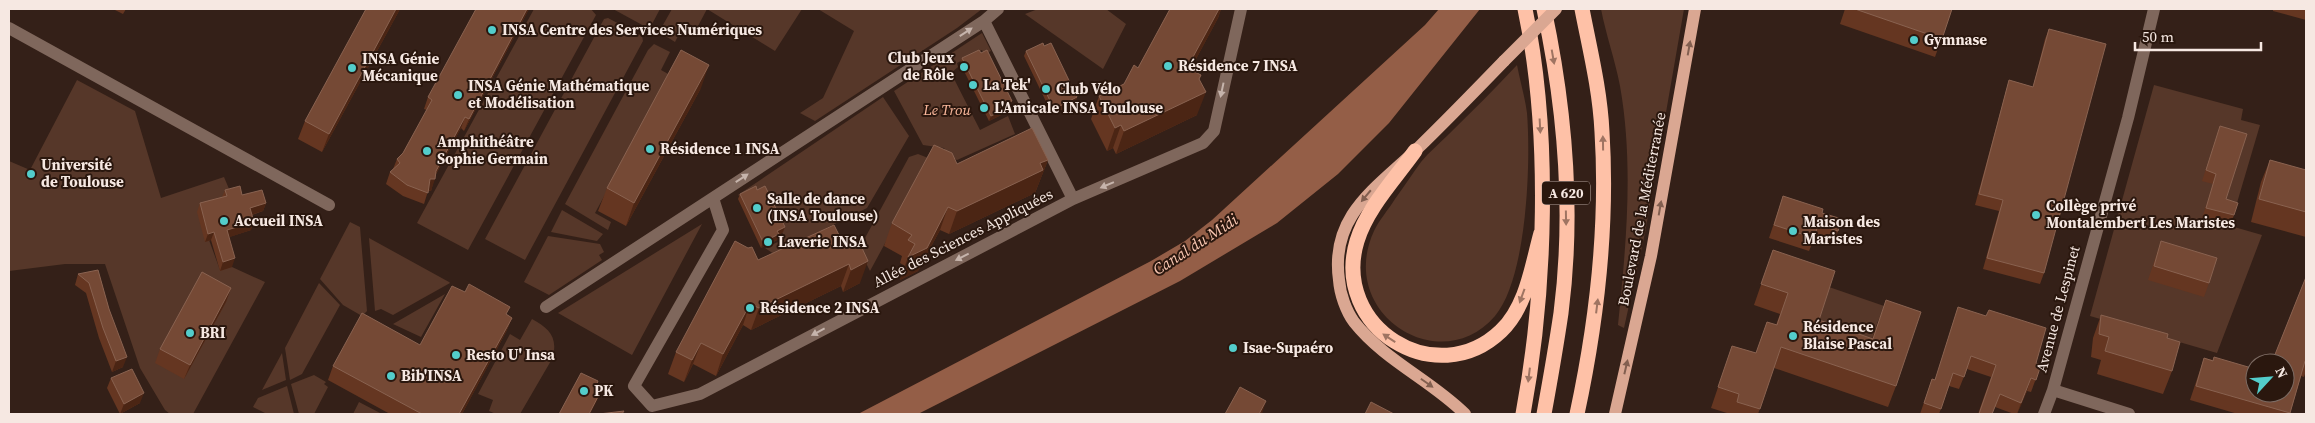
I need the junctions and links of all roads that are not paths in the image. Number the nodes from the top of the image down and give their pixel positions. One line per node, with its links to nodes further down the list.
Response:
1 (998, 9): 9 (street)
2 (1241, 9): 13 (street, Allée des Sciences Appliquées, one-way to 13)
3 (1525, 9): 15 (highway, one-way to 15)
4 (1544, 9): 21 (highway, A 620, one-way to 21)
5 (1556, 9): 11 (main road, bridge)
6 (1582, 9): 17 (highway, A 620, one-way to 6)
7 (1695, 9): 24 (main road, Boulevard de la Méditerranée, one-way to 7)
8 (2154, 9): 18 (street, Avenue de Lespinet)
9 (984, 21): 12 (street, one-way to 9); 13 (street, Allée des Sciences Appliquées)
10 (9, 28): 14 (street)
11 (1415, 151): 15 (highway, one-way to 11); 19 (main road, one-way to 19)
12 (712, 198): 13 (street, Allée des Sciences Appliquées, one-way to 12); 16 (street)
13 (1073, 199)
14 (329, 205)
15 (1541, 233): 20 (highway, one-way to 20)
16 (546, 308)
17 (1583, 388): 22 (highway, A 620); 23 (highway)
18 (2053, 390): 25 (street, Avenue de Lespinet); 26 (street)
19 (1465, 414)
20 (1523, 414)
21 (1544, 414)
22 (1577, 414)
23 (1586, 414)
24 (1615, 414)
25 (2044, 414)
26 (2128, 414)

